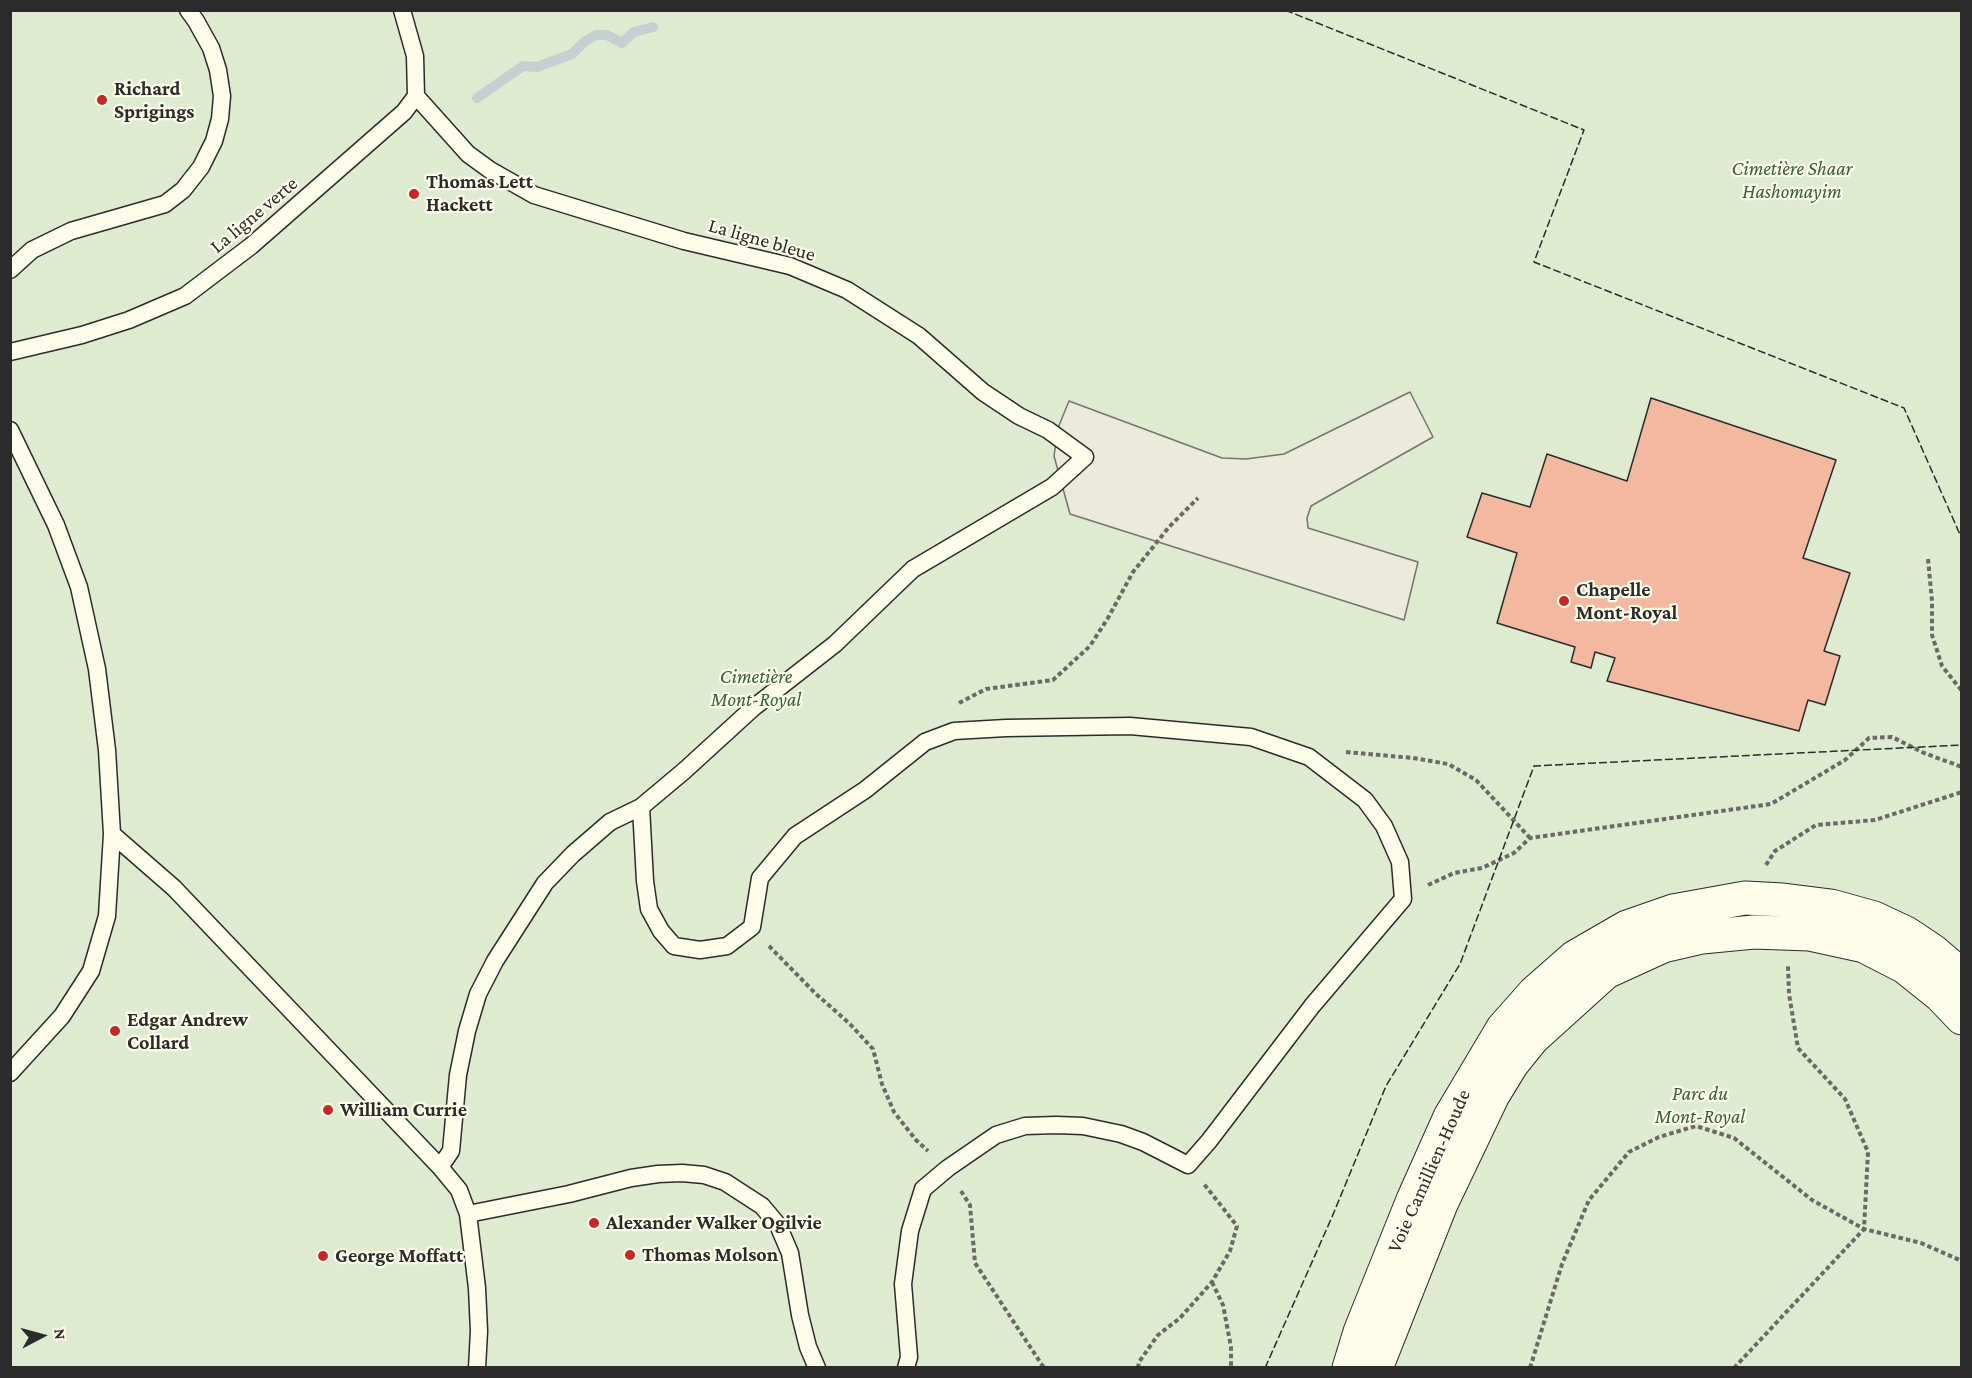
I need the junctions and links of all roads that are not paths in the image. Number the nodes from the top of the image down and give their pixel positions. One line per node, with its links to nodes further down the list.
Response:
1 (188, 10): 4 (lane)
2 (402, 10): 3 (lane)
3 (416, 96): 5 (lane, La ligne verte); 7 (lane, La ligne bleue)
4 (10, 270)
5 (10, 352)
6 (10, 430): 8 (lane)
7 (641, 807): 12 (lane); 16 (lane)
8 (112, 834): 11 (lane); 12 (lane)
9 (1962, 976): 17 (street, Voie Camillien-Houde)
10 (1962, 1018): 18 (street, Voie Camillien-Houde)
11 (10, 1073)
12 (440, 1167): 13 (lane)
13 (468, 1214): 14 (lane); 15 (lane)
14 (477, 1368)
15 (817, 1368)
16 (906, 1368)
17 (1348, 1368)
18 (1377, 1368)

